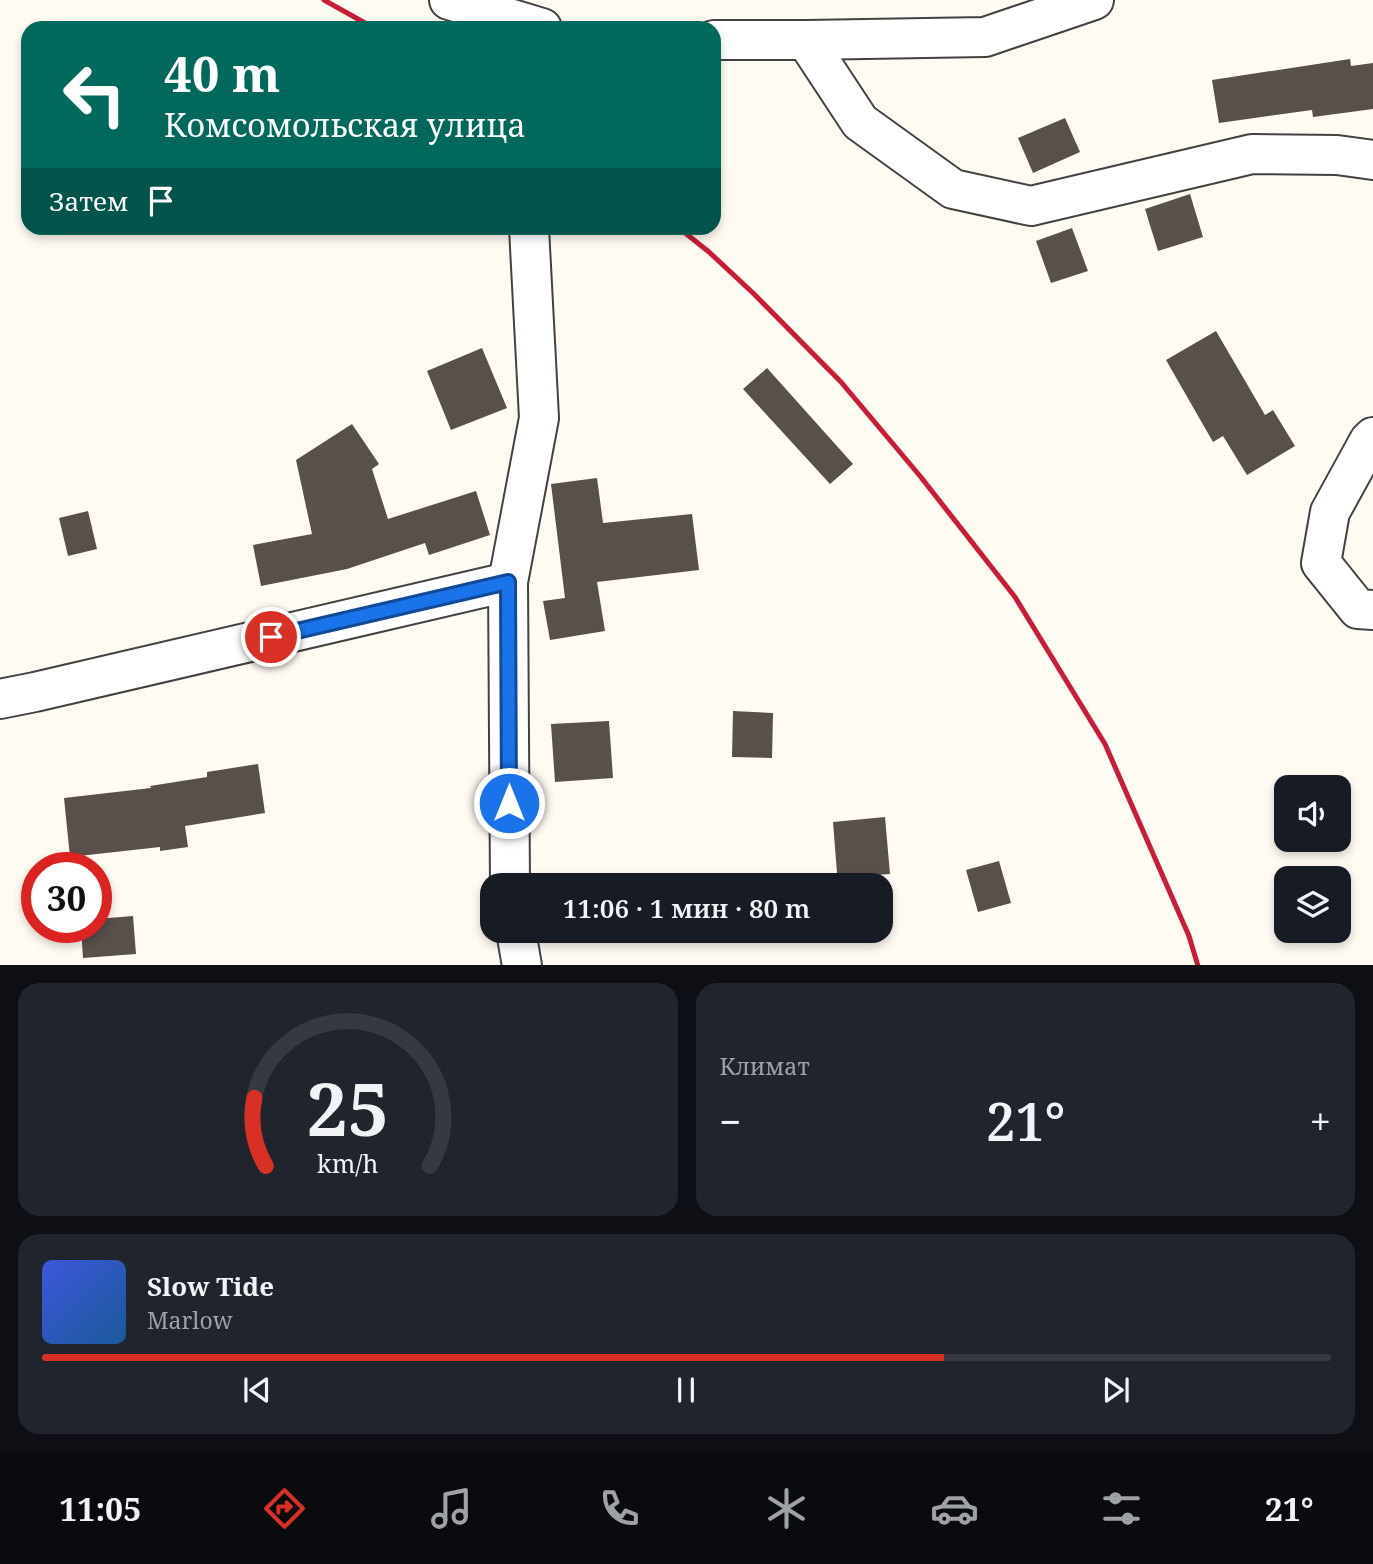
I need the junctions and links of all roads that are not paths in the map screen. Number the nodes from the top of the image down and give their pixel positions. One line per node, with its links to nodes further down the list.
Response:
1 (449, 0): 3 (street)
2 (1094, 0): 5 (street)
3 (519, 21)
4 (721, 40): 5 (street)
5 (806, 40): 6 (street)
6 (1373, 160)
7 (529, 235): 9 (street)
8 (1373, 436): 10 (street)
9 (508, 582): 11 (street); 13 (street)
10 (1373, 610)
11 (17, 696): 12 (street)
12 (0, 726)
13 (510, 873)
14 (518, 943): 15 (street)
15 (522, 965)

